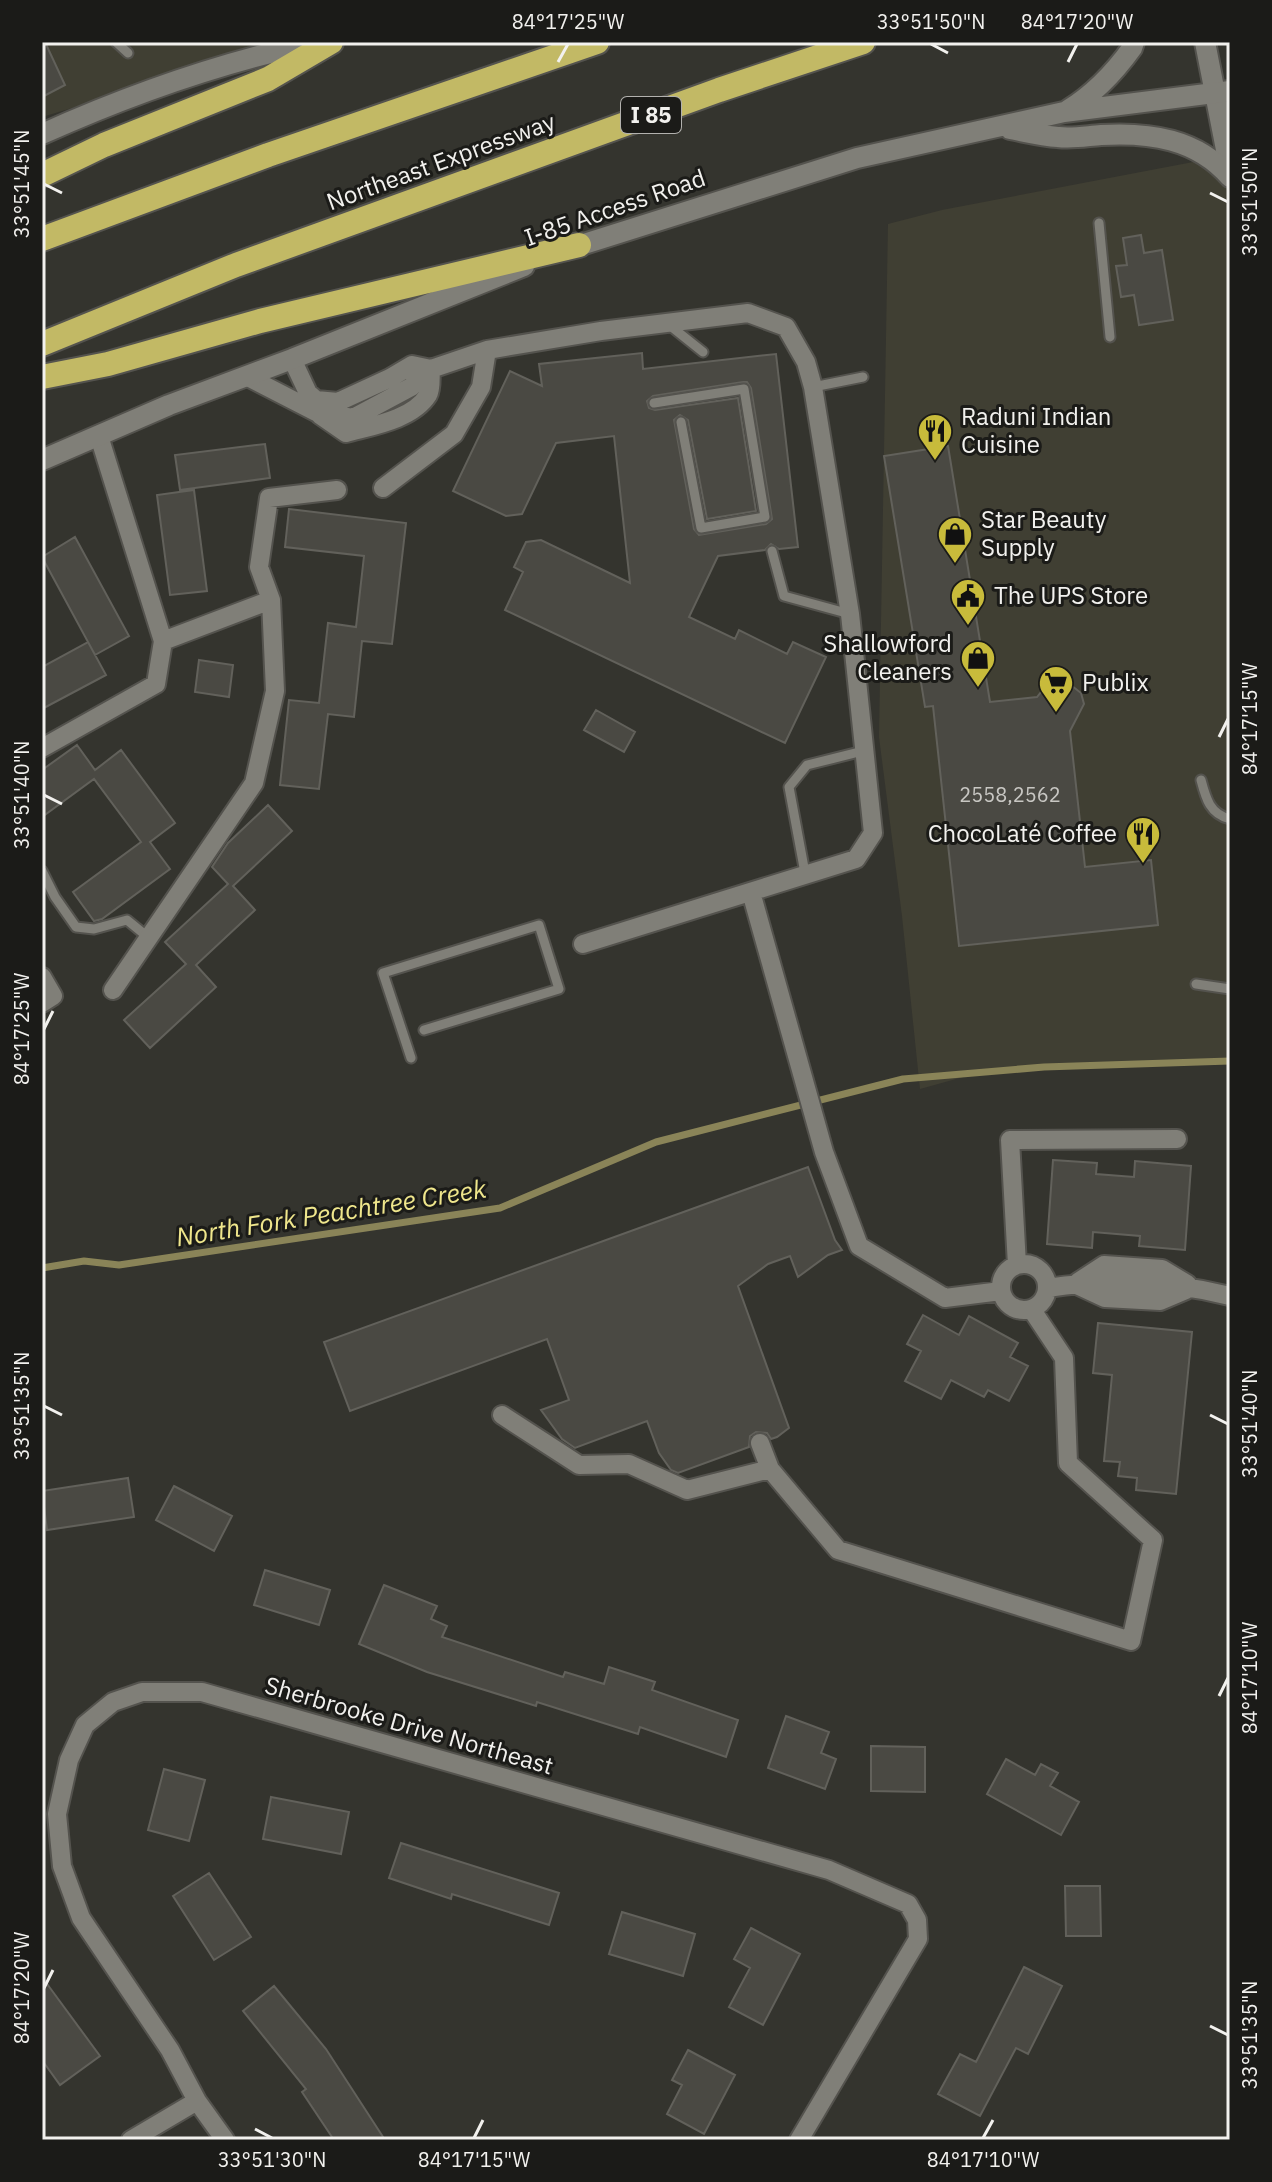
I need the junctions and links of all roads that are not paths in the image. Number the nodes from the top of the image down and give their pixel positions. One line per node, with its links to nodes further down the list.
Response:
1 (116, 42): 8 (lane)
2 (317, 42): 12 (main road)
3 (331, 42): 14 (highway)
4 (597, 42): 17 (highway)
5 (863, 42): 21 (highway, Northeast Expressway / I 85)
6 (1205, 42): 9 (main road)
7 (1133, 45): 10 (main road)
8 (128, 53)
9 (1223, 92): 10 (main road, I-85 Access Road); 13 (main road)
10 (1064, 112): 11 (main road, I-85 Access Road)
11 (1002, 127): 15 (main road); 18 (main road, I-85 Access Road)
12 (42, 134)
13 (1230, 170)
14 (42, 175)
15 (1230, 177)
16 (1099, 223): 20 (lane)
17 (42, 239)
18 (579, 245): 24 (main road, I-85 Access Road); 27 (highway)
19 (667, 323): 22 (street); 23 (lane); 29 (street)
20 (1110, 337)
21 (42, 344)
22 (487, 350): 25 (street); 37 (street)
23 (703, 352)
24 (292, 359): 26 (main road, I-85 Access Road); 30 (street)
25 (431, 369): 30 (street); 33 (street)
26 (246, 376): 32 (street); 35 (main road, I-85 Access Road)
27 (42, 377)
28 (863, 377): 29 (lane)
29 (813, 387): 41 (street)
30 (385, 391): 32 (street); 33 (street)
31 (654, 403): 34 (lane)
32 (316, 412): 33 (street)
33 (400, 416)
34 (681, 422)
35 (99, 436): 36 (main road, I-85 Access Road); 42 (street)
36 (42, 460)
37 (383, 488)
38 (337, 490): 40 (street)
39 (772, 551): 41 (lane)
40 (271, 600): 42 (street); 50 (street)
41 (850, 614): 44 (street)
42 (163, 641): 43 (street)
43 (42, 748)
44 (863, 751): 48 (street); 48 (lane)
45 (1201, 780): 46 (lane)
46 (1230, 819)
47 (42, 871): 50 (lane)
48 (805, 873): 49 (street)
49 (751, 892): 51 (street); 62 (street)
50 (149, 938): 55 (street)
51 (583, 944)
52 (42, 977): 56 (street)
53 (1196, 984): 54 (lane)
54 (1230, 989)
55 (113, 990)
56 (42, 1003)
57 (424, 1030): 58 (lane)
58 (411, 1058)
59 (1177, 1139): 60 (street)
60 (1017, 1265): 61 (street); 62 (street)
61 (1047, 1288): 63 (street); 64 (street)
62 (1001, 1291): 64 (street)
63 (1230, 1296)
64 (1032, 1310): 67 (street)
65 (502, 1415): 67 (street)
66 (760, 1443): 67 (street)
67 (770, 1469)
68 (197, 2101): 69 (street); 70 (street, Sherbrooke Drive Northeast); 71 (street, Sherbrooke Drive Northeast)
69 (131, 2140)
70 (225, 2140)
71 (799, 2140)

